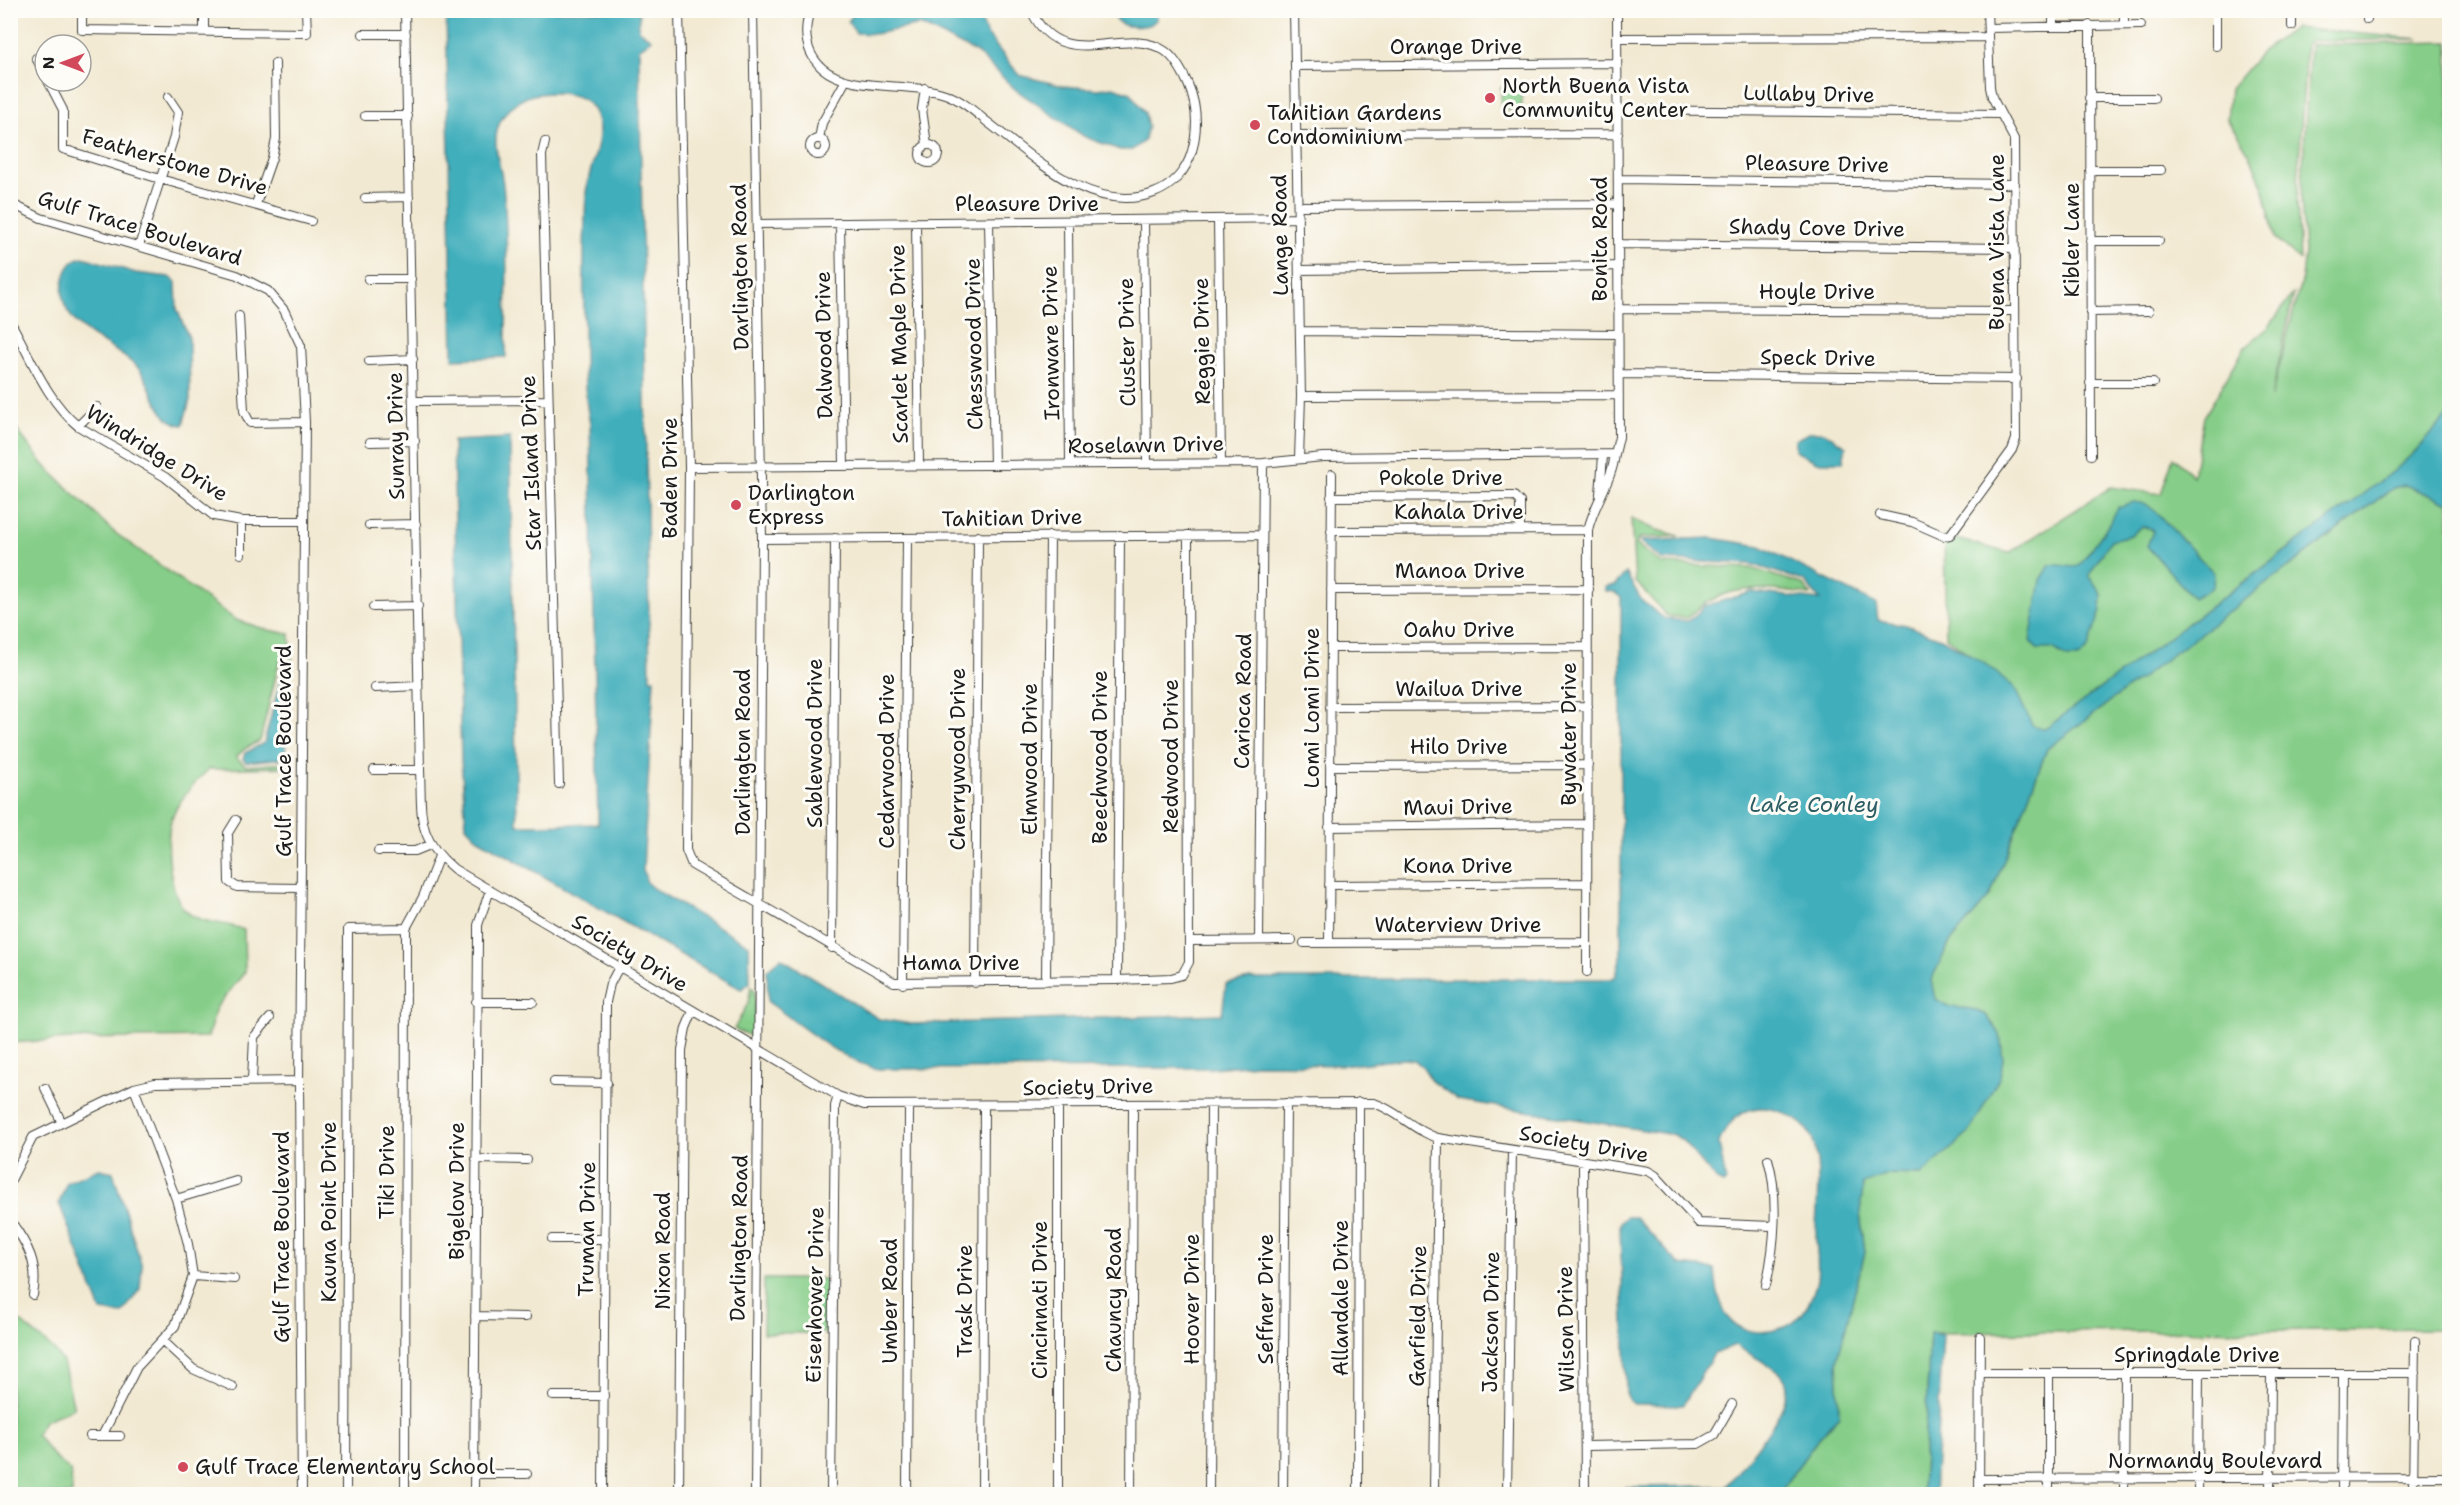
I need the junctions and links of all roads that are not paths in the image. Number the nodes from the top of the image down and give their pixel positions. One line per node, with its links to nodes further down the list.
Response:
1 (82, 10): 21 (street)
2 (204, 10): 21 (street)
3 (306, 10): 21 (street)
4 (405, 10): 24 (street, Sunray Drive)
5 (679, 10): 109 (street, Baden Drive)
6 (753, 10): 64 (street, Darlington Road)
7 (810, 10): 30 (street)
8 (1031, 10): 31 (street)
9 (1294, 10): 29 (street, Lange Road)
10 (1617, 10): 25 (street, Bonita Road)
11 (1987, 10): 22 (street, Buena Vista Lane)
12 (2053, 10): 16 (street)
13 (2124, 10): 18 (street)
14 (2216, 10): 26 (street)
15 (2292, 10): 20 (street)
16 (2053, 25): 17 (street); 22 (street)
17 (2090, 25): 18 (street); 34 (street, Kibler Lane)
18 (2124, 25): 19 (street)
19 (2141, 25)
20 (2292, 26)
21 (204, 31)
22 (1988, 33): 25 (street); 37 (street, Buena Vista Lane)
23 (363, 34): 24 (street)
24 (406, 34): 39 (street, Sunray Drive)
25 (1617, 38): 28 (street, Bonita Road)
26 (2216, 46)
27 (274, 63): 52 (street)
28 (1617, 63): 29 (street, Orange Drive); 36 (street, Bonita Road)
29 (1295, 66): 41 (street, Lange Road)
30 (846, 80): 31 (street); 42 (street)
31 (925, 88): 44 (street)
32 (54, 93): 47 (street, Featherstone Drive)
33 (168, 97): 47 (street)
34 (2089, 98): 35 (street); 45 (street, Kibler Lane)
35 (2154, 98)
36 (1618, 110): 37 (street, Lullaby Drive); 40 (street, Bonita Road)
37 (2001, 114): 49 (street, Buena Vista Lane)
38 (365, 116): 39 (street)
39 (408, 116): 50 (street, Sunray Drive)
40 (1618, 134): 41 (street); 48 (street, Bonita Road)
41 (1296, 135): 54 (street, Lange Road)
42 (819, 139)
43 (545, 142): 90 (street, Star Island Drive)
44 (927, 145)
45 (2090, 170): 46 (street); 65 (street, Kibler Lane)
46 (2161, 170)
47 (160, 179): 52 (street, Featherstone Drive); 68 (street)
48 (1618, 179): 49 (street, Pleasure Drive); 53 (street, Bonita Road)
49 (2015, 184): 69 (street, Buena Vista Lane)
50 (409, 197): 51 (street); 73 (street, Sunray Drive)
51 (365, 198)
52 (256, 204): 57 (street, Featherstone Drive)
53 (1618, 204): 54 (street); 67 (street, Bonita Road)
54 (1298, 206): 56 (street, Lange Road)
55 (12, 207): 68 (street, Gulf Trace Boulevard)
56 (1298, 218): 58 (street, Pleasure Drive); 71 (street, Lange Road)
57 (311, 220)
58 (1218, 220): 59 (street, Pleasure Drive); 101 (street, Reggie Drive)
59 (1144, 221): 61 (street, Pleasure Drive); 102 (street, Cluster Drive)
60 (990, 222): 61 (street, Pleasure Drive); 63 (street, Pleasure Drive); 106 (street, Chesswood Drive)
61 (1068, 222): 104 (street, Ironware Drive)
62 (840, 223): 63 (street, Pleasure Drive); 64 (street, Pleasure Drive); 108 (street, Dalwood Drive)
63 (916, 223): 105 (street, Scarlet Maple Drive)
64 (757, 224): 107 (street, Darlington Road)
65 (2090, 241): 66 (street); 77 (street, Kibler Lane)
66 (2159, 242)
67 (1618, 244): 69 (street, Shady Cove Drive); 70 (street, Bonita Road)
68 (139, 246): 93 (street, Gulf Trace Boulevard)
69 (2015, 248): 75 (street, Buena Vista Lane)
70 (1618, 266): 71 (street); 74 (street, Bonita Road)
71 (1299, 270): 80 (street, Lange Road)
72 (368, 279): 73 (street)
73 (411, 279): 82 (street, Sunray Drive)
74 (1618, 309): 75 (street, Hoyle Drive); 81 (street, Bonita Road)
75 (2015, 311): 85 (street, Buena Vista Lane)
76 (2149, 311): 77 (street)
77 (2090, 312): 86 (street, Kibler Lane)
78 (239, 316): 93 (street)
79 (10, 321): 94 (street, Windridge Drive)
80 (1300, 331): 81 (street); 89 (street, Lange Road)
81 (1618, 334): 84 (street, Bonita Road)
82 (413, 359): 83 (street); 91 (street, Sunray Drive)
83 (369, 361)
84 (1619, 374): 85 (street, Speck Drive); 88 (street, Bonita Road)
85 (2017, 379): 113 (street, Buena Vista Lane)
86 (2090, 383): 87 (street); 98 (street, Kibler Lane)
87 (2153, 383)
88 (1619, 395): 89 (street); 97 (street, Bonita Road)
89 (1301, 396): 100 (street, Lange Road)
90 (547, 400): 91 (street); 144 (street, Star Island Drive)
91 (415, 401): 95 (street, Sunray Drive)
92 (97, 407): 94 (street)
93 (305, 422): 115 (street, Gulf Trace Boulevard)
94 (78, 426): 114 (street, Windridge Drive)
95 (415, 441): 96 (street); 116 (street, Sunray Drive)
96 (370, 442)
97 (1615, 454): 99 (street); 112 (street, Bywater Drive)
98 (2091, 455)
99 (1604, 456): 100 (street, Roselawn Drive); 112 (street, Bywater Drive)
100 (1299, 459): 103 (street, Roselawn Drive)
101 (1221, 462): 102 (street, Roselawn Drive); 103 (street, Roselawn Drive)
102 (1147, 463): 104 (street, Roselawn Drive)
103 (1263, 463): 123 (street, Carioca Road)
104 (1070, 464): 106 (street, Roselawn Drive)
105 (919, 465): 106 (street, Roselawn Drive); 108 (street, Roselawn Drive)
106 (994, 465)
107 (762, 466): 108 (street, Roselawn Drive); 109 (street, Roselawn Drive); 128 (street, Darlington Road)
108 (844, 466)
109 (689, 467): 155 (street, Baden Drive)
110 (1332, 474): 111 (street, Lomi Lomi Drive)
111 (1331, 497): 118 (street, Pokole Drive); 120 (street, Lomi Lomi Drive)
112 (1600, 498): 119 (street, Bywater Drive)
113 (1880, 515)
114 (241, 521): 115 (street, Windridge Drive); 129 (street)
115 (304, 521): 153 (street, Gulf Trace Boulevard)
116 (416, 524): 117 (street); 132 (street, Sunray Drive)
117 (369, 525)
118 (1521, 530): 119 (street, Kahala Drive); 120 (street, Kahala Drive)
119 (1588, 530): 130 (street, Bywater Drive)
120 (1331, 531): 131 (street, Lomi Lomi Drive)
121 (1120, 535): 122 (street, Tahitian Drive); 125 (street, Tahitian Drive); 167 (street, Beechwood Drive)
122 (1188, 535): 123 (street, Tahitian Drive); 159 (street, Redwood Drive)
123 (1262, 535): 157 (street, Carioca Road)
124 (978, 536): 125 (street, Tahitian Drive); 127 (street, Tahitian Drive); 169 (street, Cherrywood Drive)
125 (1050, 536): 168 (street, Elmwood Drive)
126 (835, 538): 127 (street, Tahitian Drive); 128 (street, Tahitian Drive); 163 (street, Sablewood Drive)
127 (907, 538): 170 (street, Cedarwood Drive)
128 (762, 539): 155 (street, Darlington Road)
129 (241, 554)
130 (1589, 589): 131 (street, Manoa Drive); 134 (street, Bywater Drive)
131 (1331, 590): 135 (street, Lomi Lomi Drive)
132 (418, 606): 133 (street); 136 (street, Sunray Drive)
133 (373, 607)
134 (1587, 647): 135 (street, Oahu Drive); 138 (street, Bywater Drive)
135 (1330, 648): 139 (street, Lomi Lomi Drive)
136 (418, 686): 137 (street); 143 (street, Sunray Drive)
137 (375, 688)
138 (1588, 706): 139 (street, Wailua Drive); 140 (street, Bywater Drive)
139 (1330, 707): 141 (street, Lomi Lomi Drive)
140 (1587, 765): 141 (street, Hilo Drive); 146 (street, Bywater Drive)
141 (1330, 766): 147 (street, Lomi Lomi Drive)
142 (374, 771): 143 (street)
143 (420, 771): 148 (street, Sunray Drive)
144 (559, 784)
145 (236, 820): 153 (street)
146 (1586, 824): 147 (street, Maui Drive); 151 (street, Bywater Drive)
147 (1329, 826): 152 (street, Lomi Lomi Drive)
148 (430, 845): 149 (street); 150 (street, Sunray Drive)
149 (378, 851)
150 (439, 856): 154 (street, Society Drive); 156 (street, Tiki Drive)
151 (1586, 884): 152 (street, Kona Drive); 160 (street, Bywater Drive)
152 (1329, 885): 162 (street, Lomi Lomi Drive)
153 (301, 888): 177 (street, Gulf Trace Boulevard)
154 (490, 890): 164 (street, Society Drive); 171 (street, Bigelow Drive)
155 (759, 906): 163 (street, Hama Drive); 175 (street, Darlington Road)
156 (406, 928): 239 (street, Kauna Point Drive); 240 (street, Tiki Drive)
157 (1259, 940): 158 (street); 159 (street)
158 (1292, 940)
159 (1189, 941): 166 (street, Redwood Drive)
160 (1587, 942): 162 (street, Waterview Drive); 165 (street, Bywater Drive)
161 (1304, 943): 162 (street, Waterview Drive)
162 (1329, 943)
163 (832, 948): 170 (street, Hama Drive)
164 (619, 967): 173 (street, Society Drive); 179 (street, Truman Drive)
165 (1587, 972)
166 (1182, 975): 167 (street, Hama Drive)
167 (1117, 980): 168 (street, Hama Drive)
168 (1046, 981): 169 (street, Hama Drive)
169 (975, 983): 170 (street, Hama Drive)
170 (903, 984)
171 (476, 1002): 172 (street); 193 (street, Bigelow Drive)
172 (534, 1002)
173 (693, 1011): 175 (street, Society Drive); 243 (street, Nixon Road)
174 (270, 1018): 176 (street)
175 (759, 1049): 182 (street, Society Drive); 244 (street, Darlington Road)
176 (252, 1080): 177 (street); 181 (street)
177 (299, 1081): 238 (street, Gulf Trace Boulevard)
178 (554, 1082): 179 (street)
179 (607, 1083): 203 (street, Truman Drive)
180 (45, 1088): 190 (street)
181 (134, 1088): 190 (street); 199 (street)
182 (838, 1096): 188 (street, Society Drive); 245 (street, Eisenhower Drive)
183 (1359, 1102): 184 (street, Society Drive); 191 (street, Society Drive); 252 (street, Allandale Drive)
184 (1286, 1103): 185 (street, Society Drive); 251 (street, Seffner Drive)
185 (1210, 1104): 187 (street, Society Drive); 250 (street, Hoover Drive)
186 (1058, 1105): 187 (street, Society Drive); 189 (street, Society Drive); 248 (street, Cincinnati Drive)
187 (1133, 1105): 249 (street, Chauncy Road)
188 (909, 1107): 189 (street, Society Drive); 246 (street, Umber Road)
189 (984, 1107): 247 (street, Trask Drive)
190 (62, 1124): 198 (street)
191 (1438, 1138): 192 (street, Society Drive); 253 (street, Garfield Drive)
192 (1512, 1150): 196 (street, Society Drive); 254 (street, Jackson Drive)
193 (476, 1159): 194 (street); 208 (street, Bigelow Drive)
194 (527, 1160)
195 (1768, 1160): 201 (street)
196 (1583, 1162): 201 (street, Society Drive); 227 (street, Wilson Drive)
197 (236, 1181): 199 (street)
198 (10, 1182)
199 (176, 1199): 204 (street)
200 (10, 1220): 207 (street)
201 (1772, 1226): 206 (street)
202 (552, 1239): 203 (street)
203 (605, 1239): 222 (street, Truman Drive)
204 (193, 1276): 205 (street); 211 (street)
205 (234, 1279)
206 (1766, 1285)
207 (33, 1295)
208 (475, 1316): 209 (street); 228 (street, Bigelow Drive)
209 (526, 1317)
210 (1980, 1337): 213 (street)
211 (162, 1340): 220 (street); 225 (street)
212 (2415, 1341): 218 (street)
213 (1980, 1373): 214 (street, Springdale Drive); 232 (street)
214 (2049, 1373): 219 (street, Springdale Drive); 233 (street)
215 (2199, 1373): 216 (street, Springdale Drive); 219 (street, Springdale Drive); 234 (street)
216 (2271, 1373): 217 (street, Springdale Drive); 235 (street)
217 (2343, 1373): 218 (street, Springdale Drive); 236 (street)
218 (2415, 1373): 230 (street)
219 (2125, 1374): 237 (street)
220 (233, 1387)
221 (554, 1396): 222 (street)
222 (604, 1396): 242 (street, Truman Drive)
223 (1732, 1404): 227 (street)
224 (90, 1436): 225 (street)
225 (102, 1436): 226 (street)
226 (120, 1436)
227 (1586, 1446): 255 (street, Wilson Drive)
228 (474, 1474): 229 (street); 241 (street, Bigelow Drive)
229 (527, 1474)
230 (2413, 1478): 231 (street, Normandy Boulevard); 236 (street, Normandy Boulevard); 262 (street)
231 (2450, 1478)
232 (1980, 1479): 233 (street, Normandy Boulevard); 256 (street)
233 (2049, 1479): 237 (street, Normandy Boulevard); 257 (street)
234 (2198, 1479): 235 (street, Normandy Boulevard); 237 (street, Normandy Boulevard); 259 (street)
235 (2270, 1479): 236 (street, Normandy Boulevard); 260 (street)
236 (2343, 1479): 261 (street)
237 (2124, 1480): 258 (street)
238 (302, 1494)
239 (346, 1494)
240 (405, 1494)
241 (474, 1494)
242 (603, 1494)
243 (679, 1494)
244 (755, 1494)
245 (831, 1494)
246 (907, 1494)
247 (981, 1494)
248 (1058, 1494)
249 (1131, 1494)
250 (1209, 1494)
251 (1283, 1494)
252 (1358, 1494)
253 (1434, 1494)
254 (1507, 1494)
255 (1585, 1494)
256 (1978, 1494)
257 (2049, 1494)
258 (2124, 1494)
259 (2198, 1494)
260 (2270, 1494)
261 (2342, 1494)
262 (2413, 1494)

